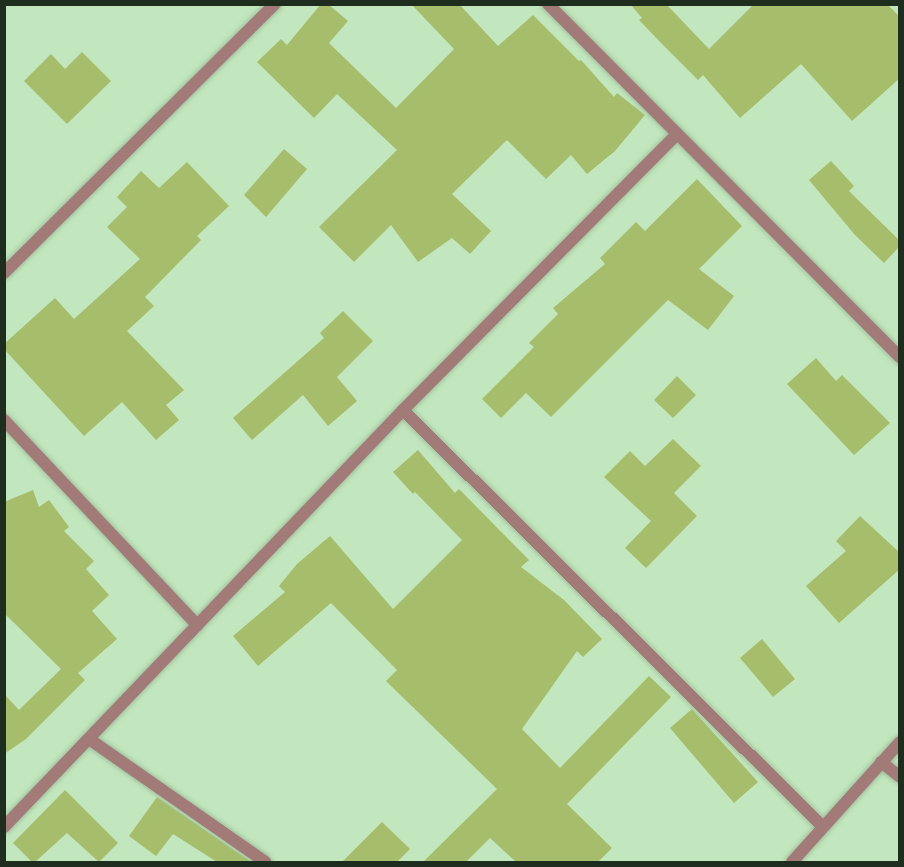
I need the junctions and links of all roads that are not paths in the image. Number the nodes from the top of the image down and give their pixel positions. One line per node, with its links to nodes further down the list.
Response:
1 (275, 4): 4 (street)
2 (549, 4): 3 (street)
3 (677, 134): 5 (street); 6 (street)
4 (4, 273)
5 (900, 357)
6 (403, 410): 8 (street); 14 (street)
7 (4, 420): 8 (street)
8 (197, 625): 9 (street)
9 (89, 739): 13 (street); 15 (street)
10 (900, 742): 11 (street)
11 (881, 762): 12 (street); 14 (street)
12 (900, 777)
13 (4, 826)
14 (823, 827): 16 (street)
15 (265, 862)
16 (792, 862)

